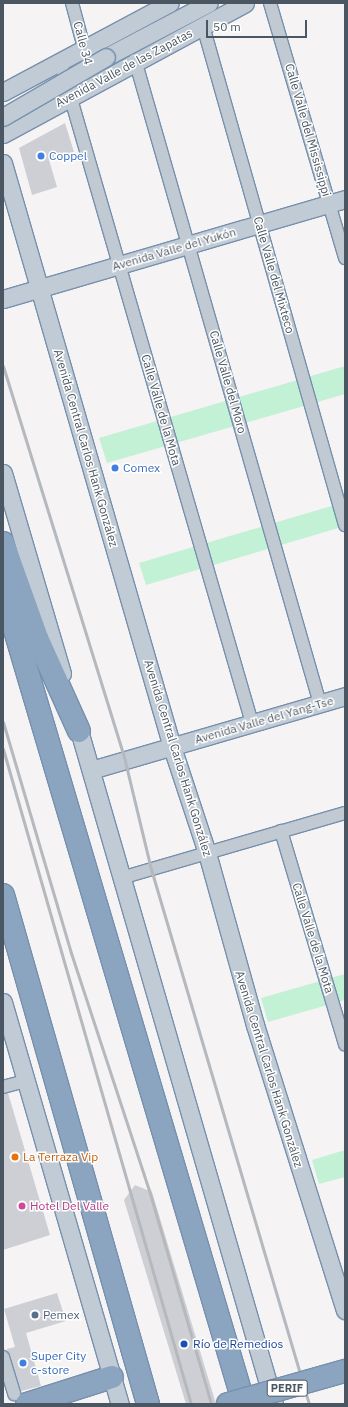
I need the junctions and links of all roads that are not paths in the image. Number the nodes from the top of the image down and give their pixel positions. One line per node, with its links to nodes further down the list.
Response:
1 (72, 3): 7 (street, Calle 34)
2 (170, 3): 7 (main road)
3 (209, 3): 15 (main road, Avenida Valle de las Zapatas, bridge)
4 (245, 3): 6 (main road, Avenida Valle de las Zapatas)
5 (270, 3): 19 (street, Calle Valle del Mississippi)
6 (203, 26): 8 (main road, Avenida Valle de las Zapatas); 20 (street, Calle Valle del Mixteco)
7 (85, 48): 9 (main road); 11 (street, Calle 34)
8 (135, 60): 11 (main road, Avenida Valle de las Zapatas); 21 (street, Calle Valle del Moro)
9 (60, 61): 10 (main road); 13 (street, Calle Valle de la Mota)
10 (40, 72): 12 (main road); 14 (main road)
11 (94, 83): 13 (main road, Avenida Valle de las Zapatas)
12 (3, 92)
13 (70, 96): 14 (main road, Avenida Valle de las Zapatas); 23 (street, Calle Valle de la Mota)
14 (52, 106): 16 (main road, Avenida Valle de las Zapatas)
15 (3, 117)
16 (3, 134)
17 (3, 163): 18 (main road, Avenida Central Carlos Hank González)
18 (8, 201): 24 (main road, Avenida Central Carlos Hank González)
19 (337, 202): 20 (main road, Avenida Valle del Yukón); 22 (street, Calle Valle del Mississippi)
20 (259, 224): 21 (main road, Avenida Valle del Yukón); 27 (street, Calle Valle del Mixteco)
21 (188, 245): 23 (main road, Avenida Valle del Yukón); 31 (street, Calle Valle del Moro)
22 (345, 258)
23 (119, 265): 24 (main road, Avenida Valle del Yukón); 32 (street, Calle Valle de la Mota)
24 (41, 288): 25 (main road, Avenida Valle del Yukón); 34 (main road, Avenida Central Carlos Hank González)
25 (3, 299)
26 (3, 473): 33 (main road)
27 (345, 525)
28 (3, 543): 33 (highway)
29 (3, 590): 53 (highway)
30 (345, 696): 31 (main road, Avenida Valle del Yang-Tse)
31 (320, 704): 32 (main road, Avenida Valle del Yang-Tse)
32 (252, 724): 34 (main road, Avenida Valle del Yang-Tse)
33 (79, 731): 35 (main road)
34 (172, 747): 35 (main road, Avenida Valle del Yang-Tse); 38 (main road, Avenida Central Carlos Hank González)
35 (91, 770): 39 (main road)
36 (345, 813): 37 (street)
37 (281, 832): 38 (street); 42 (street, Calle Valle de la Mota)
38 (207, 853): 39 (street); 45 (main road, Avenida Central Carlos Hank González)
39 (121, 878): 54 (main road)
40 (3, 895): 51 (highway)
41 (3, 1002): 43 (main road)
42 (345, 1045)
43 (26, 1081): 44 (street); 48 (main road)
44 (3, 1087)
45 (345, 1310)
46 (3, 1357): 49 (street)
47 (345, 1371): 52 (highway, PERIF, bridge)
48 (112, 1377): 49 (highway); 50 (main road)
49 (21, 1399)
50 (120, 1404)
51 (148, 1404)
52 (228, 1404)
53 (244, 1404)
54 (274, 1404)

